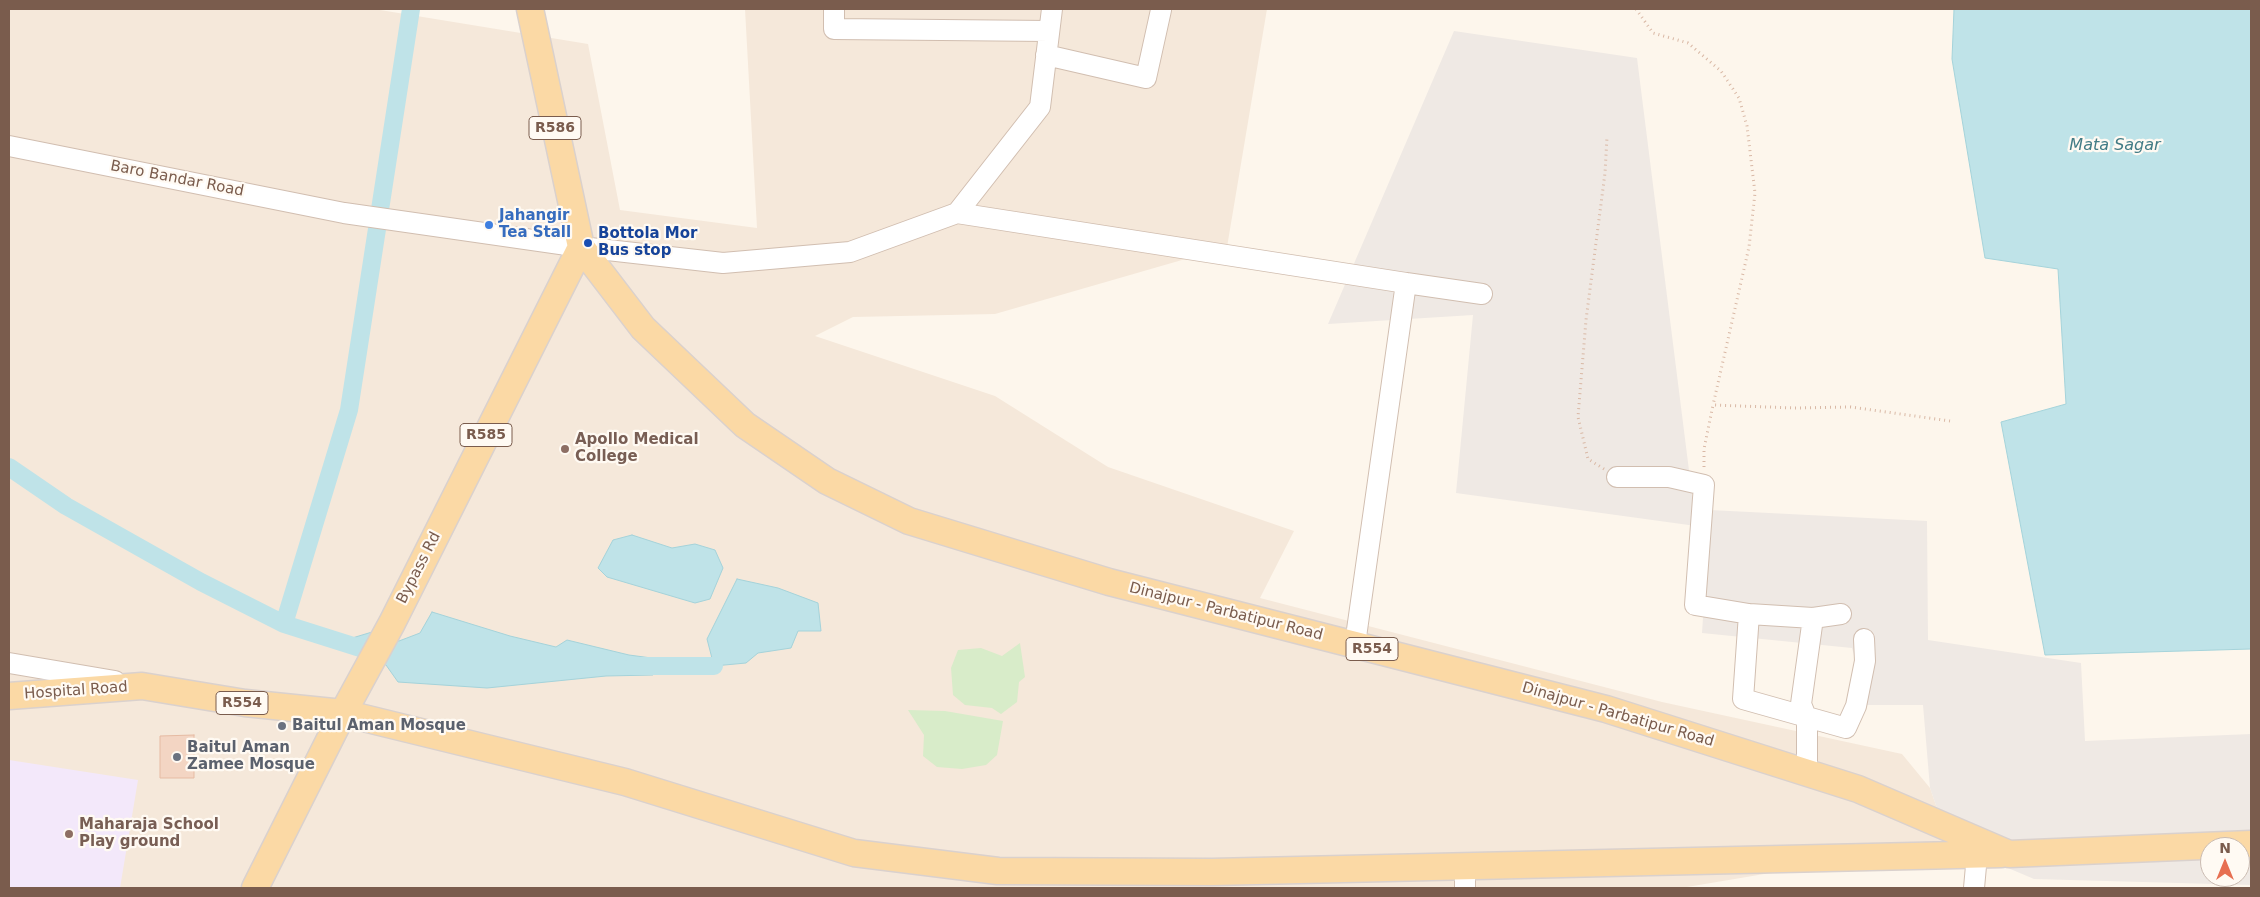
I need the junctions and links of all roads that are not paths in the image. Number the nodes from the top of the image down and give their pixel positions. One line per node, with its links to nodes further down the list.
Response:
1 (530, 9): 9 (main road, R586)
2 (834, 9): 5 (street)
3 (1052, 9): 5 (street)
4 (1161, 10): 6 (street)
5 (1049, 31): 6 (street)
6 (1046, 55): 8 (street)
7 (9, 146): 9 (street, Baro Bandar Road)
8 (957, 214): 9 (street, Baro Bandar Road); 10 (street)
9 (581, 247): 17 (main road, Dinajpur - Parbatipur Road / R554); 21 (main road, Bypass Rd / R585)
10 (1406, 283): 11 (street); 17 (street)
11 (1482, 294)
12 (1617, 477): 13 (street)
13 (1749, 614): 15 (street); 22 (street)
14 (1841, 614): 15 (street)
15 (1813, 618): 22 (street)
16 (1864, 639): 22 (street)
17 (1355, 644): 23 (main road, Dinajpur - Parbatipur Road / R554)
18 (9, 663): 19 (street)
19 (142, 686): 20 (main road, Hospital Road / R554); 21 (main road, R554)
20 (9, 696)
21 (342, 713): 27 (main road, R554); 28 (main road, Bypass Rd)
22 (1807, 719): 23 (street)
23 (1806, 772): 26 (main road, Dinajpur - Parbatipur Road / R554)
24 (2251, 844): 26 (main road, Dinajpur - Parbatipur Road / R554)
25 (1977, 854): 26 (main road, R554); 27 (main road, R554); 29 (street)
26 (2009, 854)
27 (1465, 877)
28 (255, 888)
29 (1974, 888)

